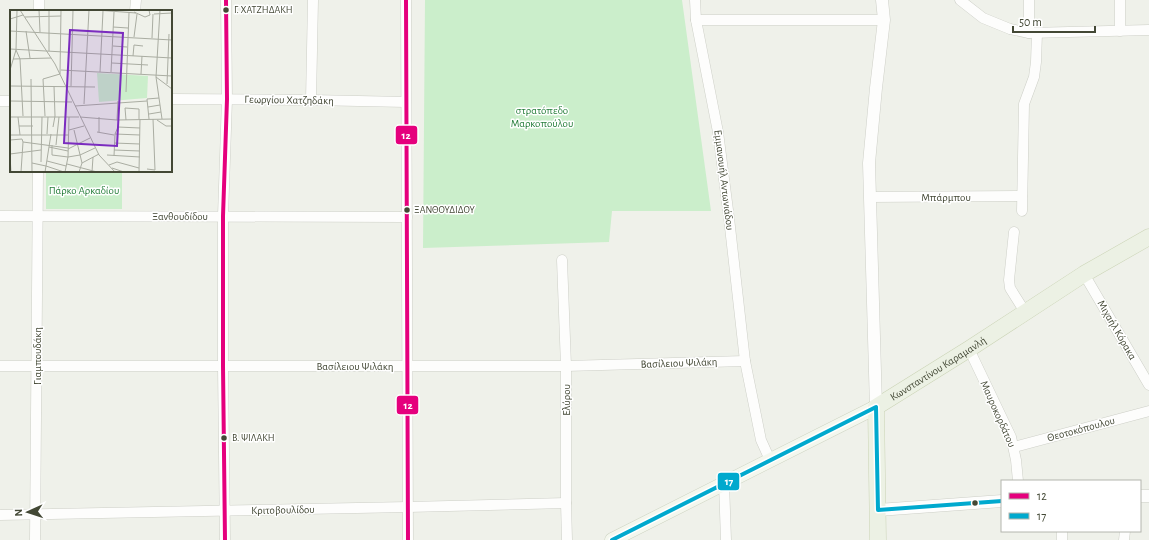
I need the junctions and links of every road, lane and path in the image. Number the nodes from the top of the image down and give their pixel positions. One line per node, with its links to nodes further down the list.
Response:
1 (136, 0): 10 (street)
2 (226, 0): 17 (street)
3 (313, 0): 18 (street)
4 (406, 0): 19 (street)
5 (695, 0): 11 (street, Εμμανουήλ Αντωνιάδου)
6 (882, 0): 12 (street)
7 (960, 0): 15 (street)
8 (1029, 0): 15 (street)
9 (1120, 0): 14 (street)
10 (135, 10)
11 (696, 20): 12 (street); 34 (street, Εμμανουήλ Αντωνιάδου)
12 (884, 20): 22 (street)
13 (1149, 30): 14 (street)
14 (1120, 31): 15 (street)
15 (1033, 33): 21 (street)
16 (172, 99): 17 (street, Γεωργίου Χατζηδάκη)
17 (227, 99): 18 (street, Γεωργίου Χατζηδάκη); 26 (street)
18 (311, 100): 19 (street, Γεωργίου Χατζηδάκη)
19 (406, 102): 27 (street)
20 (38, 172): 25 (street, Γιαμπουδάκη)
21 (1022, 196): 22 (street, Μπάρμπου); 23 (street)
22 (870, 197): 41 (street)
23 (1022, 211)
24 (0, 216): 25 (street, Ξανθουδίδου)
25 (38, 216): 26 (street, Ξανθουδίδου); 39 (street, Γιαμπουδάκη)
26 (223, 216): 27 (street, Ξανθουδίδου); 36 (street)
27 (407, 217): 37 (street)
28 (1014, 232): 32 (street)
29 (1149, 237): 31 (main road, Κωνσταντίνου Καραμανλή)
30 (562, 260): 38 (street, Ελύρου)
31 (1084, 274): 32 (main road, Κωνσταντίνου Καραμανλή); 40 (street, Μιχαήλ Κόρακα)
32 (1025, 312): 33 (main road, Κωνσταντίνου Καραμανλή)
33 (969, 349): 41 (main road, Κωνσταντίνου Καραμανλή); 43 (street, Μαυροκορδάτου)
34 (745, 361): 38 (street, Βασίλειου Ψιλάκη); 44 (street, Εμμανουήλ Αντωνιάδου)
35 (0, 366): 39 (street, Βασίλειου Ψιλάκη)
36 (223, 366): 37 (street, Βασίλειου Ψιλάκη); 39 (street, Βασίλειου Ψιλάκη); 51 (street)
37 (408, 366): 38 (street, Βασίλειου Ψιλάκη); 49 (street)
38 (566, 366): 48 (street, Ελύρου)
39 (37, 367): 52 (street, Γιαμπουδάκη)
40 (1149, 385)
41 (876, 407): 44 (main road, Κωνσταντίνου Καραμανλή); 50 (main road)
42 (1149, 411): 43 (street, Θεοτοκόπουλου)
43 (1014, 447): 45 (street, Μαυροκορδάτου)
44 (770, 460): 46 (main road, Κωνσταντίνου Καραμανλή)
45 (1018, 480)
46 (724, 483): 58 (main road, Κωνσταντίνου Καραμανλή); 59 (street)
47 (1001, 501): 50 (street)
48 (566, 502): 49 (street, Κριτοβουλίδου); 57 (street, Ελύρου)
49 (408, 507): 51 (street, Κριτοβουλίδου); 56 (street)
50 (878, 510): 60 (main road)
51 (225, 511): 52 (street, Κριτοβουλίδου); 55 (street)
52 (36, 514): 53 (street, Κριτοβουλίδου); 54 (street, Γιαμπουδάκη)
53 (0, 515)
54 (35, 540)
55 (225, 540)
56 (408, 540)
57 (567, 540)
58 (612, 540)
59 (726, 540)
60 (878, 540)

